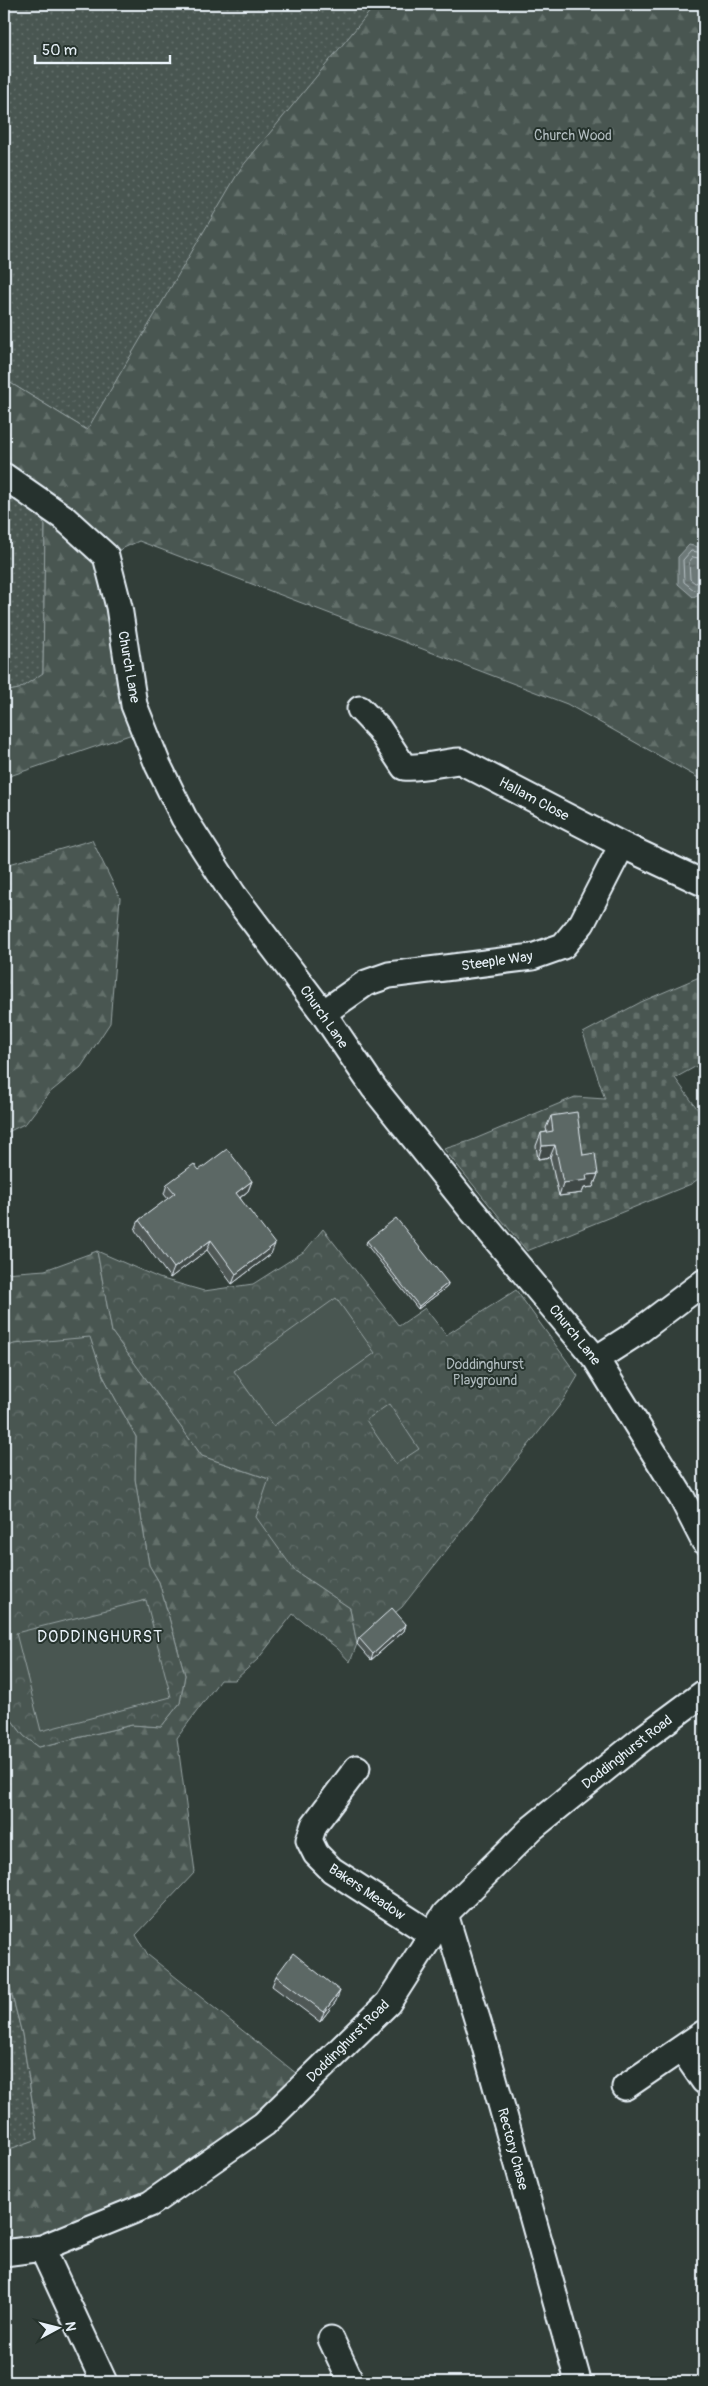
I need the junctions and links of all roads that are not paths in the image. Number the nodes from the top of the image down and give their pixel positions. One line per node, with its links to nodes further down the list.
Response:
1 (4, 476): 5 (street, Church Lane)
2 (360, 709): 3 (street, Hallam Close)
3 (622, 845): 4 (street, Hallam Close); 5 (street, Steeple Way)
4 (701, 882)
5 (323, 1012): 7 (street, Church Lane)
6 (704, 1282): 7 (street)
7 (596, 1359): 8 (street, Church Lane)
8 (704, 1541)
9 (704, 1693): 11 (street, Doddinghurst Road)
10 (357, 1768): 12 (street, Bakers Meadow)
11 (445, 1914): 12 (street, Doddinghurst Road); 22 (street, Rectory Chase)
12 (431, 1934): 17 (street, Doddinghurst Road)
13 (704, 2033): 14 (street)
14 (682, 2048): 15 (street); 16 (street)
15 (704, 2081)
16 (625, 2087)
17 (42, 2248): 18 (street, Doddinghurst Road); 20 (street)
18 (4, 2253)
19 (332, 2339): 21 (street)
20 (104, 2382)
21 (351, 2382)
22 (574, 2382)

